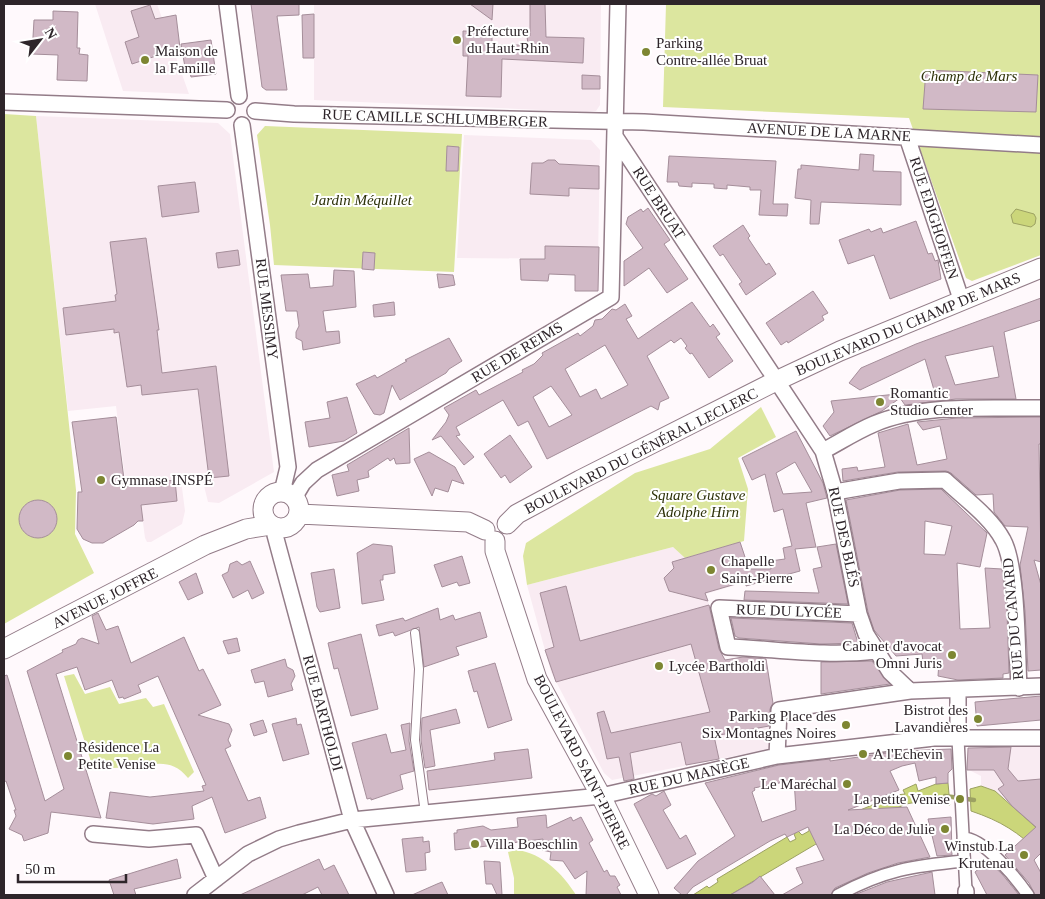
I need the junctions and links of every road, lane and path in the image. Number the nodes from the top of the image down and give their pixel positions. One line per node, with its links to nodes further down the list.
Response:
1 (227, 4): 3 (street)
2 (618, 4): 8 (street)
3 (239, 96): 5 (street); 6 (street)
4 (4, 102): 5 (street)
5 (227, 110): 7 (street)
6 (255, 111): 7 (street); 8 (street, RUE CAMILLE SCHLUMBERGER)
7 (242, 125): 17 (street, RUE MESSIMY)
8 (616, 130): 9 (street, AVENUE DE LA MARNE); 13 (street, RUE BRUAT); 17 (street, RUE DE REIMS)
9 (907, 137): 10 (street, AVENUE DE LA MARNE); 12 (street, RUE EDIGHOFFEN)
10 (1041, 145)
11 (1041, 268): 12 (street, BOULEVARD DU CHAMP DE MARS)
12 (961, 300): 13 (street, BOULEVARD DU CHAMP DE MARS)
13 (776, 381): 15 (street, RUE DES BLÉS); 20 (street, BOULEVARD DU GÉNÉRAL LECLERC)
14 (1041, 408): 15 (street)
15 (823, 451): 16 (street, RUE DES BLÉS)
16 (835, 492): 22 (street, RUE DES BLÉS); 27 (street, RUE DU CANARD)
17 (291, 502): 18 (street); 19 (street); 20 (street)
18 (265, 503): 19 (street); 21 (street, AVENUE JOFFRE)
19 (274, 526): 21 (street, AVENUE JOFFRE); 35 (street, RUE BARTHOLDI)
20 (490, 535): 33 (street, BOULEVARD SAINT-PIERRE)
21 (205, 545): 24 (street, AVENUE JOFFRE)
22 (859, 614): 25 (street, RUE DES BLÉS); 25 (street, RUE DU LYCÉE)
23 (415, 633): 34 (lane)
24 (4, 649)
25 (875, 651): 28 (street, RUE DES BLÉS)
26 (1041, 686): 27 (street)
27 (1019, 688): 29 (street)
28 (910, 691): 29 (street); 32 (street)
29 (958, 691): 31 (street)
30 (1041, 738): 31 (street, RUE DU MANÈGE)
31 (958, 739): 32 (street, RUE DU MANÈGE); 37 (street)
32 (776, 756): 33 (street, RUE DU MANÈGE)
33 (601, 796): 34 (street, RUE DU MANÈGE); 43 (street, BOULEVARD SAINT-PIERRE)
34 (424, 813): 35 (street, RUE DU MANÈGE)
35 (352, 820): 39 (street, RUE DU MANÈGE); 42 (street, RUE BARTHOLDI)
36 (93, 834): 39 (street)
37 (963, 838): 38 (street); 45 (street)
38 (964, 861): 40 (street); 44 (street)
39 (216, 879): 41 (street, RUE DU MANÈGE)
40 (966, 893)
41 (195, 895)
42 (386, 895)
43 (649, 895)
44 (838, 895)
45 (1028, 895)

